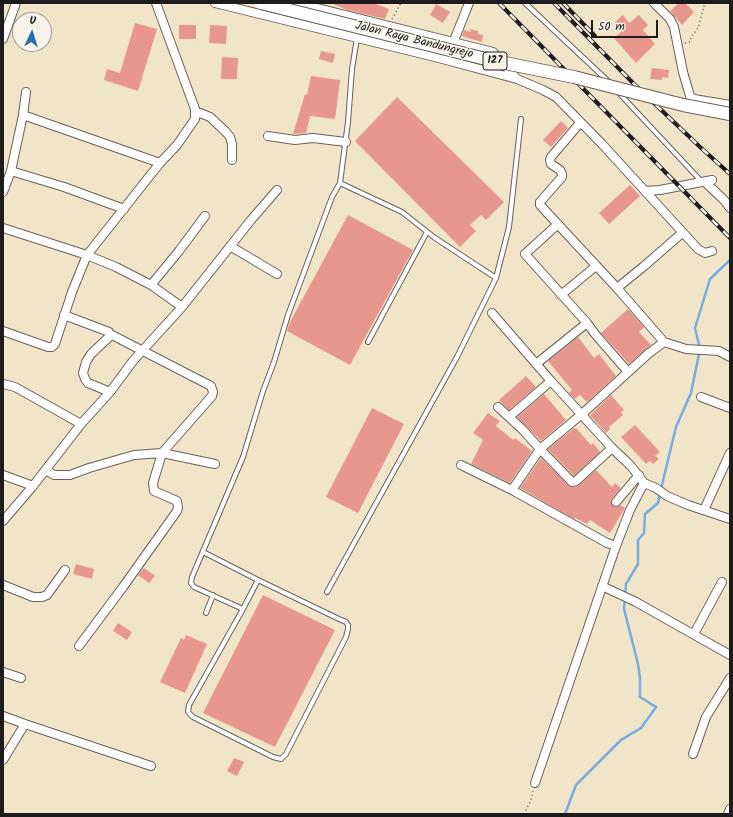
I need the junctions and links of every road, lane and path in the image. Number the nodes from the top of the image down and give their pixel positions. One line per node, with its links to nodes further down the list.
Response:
1 (16, 3): 14 (street)
2 (156, 3): 20 (street)
3 (216, 3): 13 (street)
4 (262, 3): 21 (main road, Jalan Raya Bandungrejo / 127, bridge)
5 (296, 3): 11 (street)
6 (401, 3): 12 (path)
7 (469, 3): 15 (street)
8 (526, 3): 30 (lane)
9 (654, 3): 16 (street)
10 (705, 3): 16 (path)
11 (307, 4): 12 (street)
12 (387, 26): 15 (street)
13 (357, 38): 17 (street); 26 (lane)
14 (3, 39)
15 (453, 43): 17 (street)
16 (677, 44): 19 (street)
17 (517, 79): 24 (street)
18 (26, 92): 22 (street)
19 (730, 105)
20 (196, 114): 27 (street); 28 (street)
21 (730, 114)
22 (23, 115): 28 (street); 29 (street)
23 (521, 119): 47 (lane)
24 (580, 123): 33 (street); 38 (street)
25 (268, 136): 26 (street)
26 (346, 142): 31 (lane)
27 (232, 160)
28 (160, 163): 36 (street)
29 (11, 171): 34 (street); 36 (street)
30 (706, 181): 33 (street); 35 (street)
31 (340, 183): 40 (lane); 89 (lane)
32 (278, 190): 42 (street)
33 (645, 191): 41 (street)
34 (3, 192)
35 (730, 208)
36 (124, 209): 44 (street)
37 (205, 216): 48 (street)
38 (558, 224): 45 (street); 50 (street)
39 (3, 228): 44 (street)
40 (427, 232): 47 (lane); 57 (lane)
41 (682, 232): 43 (street); 49 (street)
42 (230, 246): 46 (street); 51 (street)
43 (712, 251)
44 (87, 255): 48 (street); 53 (street)
45 (596, 266): 49 (street); 50 (street)
46 (277, 274)
47 (496, 278): 95 (lane)
48 (151, 285): 51 (street)
49 (617, 288): 58 (street)
50 (561, 295): 54 (street)
51 (182, 307): 59 (street)
52 (492, 313): 61 (street)
53 (64, 315): 55 (street); 56 (street)
54 (587, 323): 61 (street); 62 (street)
55 (3, 331)
56 (110, 334): 59 (street); 65 (street)
57 (368, 342)
58 (664, 342): 60 (street); 62 (street)
59 (142, 350): 65 (street); 74 (street)
60 (730, 357)
61 (536, 364): 63 (street)
62 (628, 372): 69 (street)
63 (551, 381): 69 (street); 70 (street)
64 (3, 384): 71 (street)
65 (110, 392): 71 (street)
66 (701, 397): 68 (street)
67 (498, 407): 70 (street)
68 (730, 408)
69 (582, 414): 72 (street); 73 (street)
70 (509, 417): 73 (street)
71 (82, 424): 78 (street)
72 (612, 448): 73 (street); 80 (street)
73 (540, 449): 83 (street)
74 (162, 453): 76 (street); 78 (street); 100 (street)
75 (730, 453): 85 (street)
76 (215, 464)
77 (461, 465): 83 (street)
78 (46, 470): 82 (street)
79 (3, 475): 82 (street)
80 (639, 476): 81 (street); 84 (street)
81 (644, 483): 85 (street); 88 (street)
82 (33, 486): 87 (street)
83 (512, 490): 88 (street)
84 (616, 502)
85 (704, 510): 86 (street)
86 (730, 519)
87 (3, 521)
88 (616, 546): 94 (street)
89 (203, 552): 91 (lane); 96 (lane)
90 (65, 570): 93 (street)
91 (258, 580): 97 (lane); 97 (lane)
92 (722, 582): 99 (street)
93 (3, 585)
94 (602, 586): 99 (street); 110 (street)
95 (327, 592)
96 (213, 595): 97 (lane); 98 (lane)
97 (243, 609)
98 (206, 613)
99 (694, 634): 101 (street)
100 (79, 646)
101 (730, 655)
102 (3, 672): 103 (street)
103 (21, 678)
104 (730, 678): 107 (street)
105 (3, 716): 106 (street)
106 (25, 724): 108 (street); 109 (street)
107 (693, 754)
108 (3, 760)
109 (151, 766)
110 (535, 783): 112 (path)
111 (730, 809): 113 (street)
112 (524, 814)
113 (728, 814)

